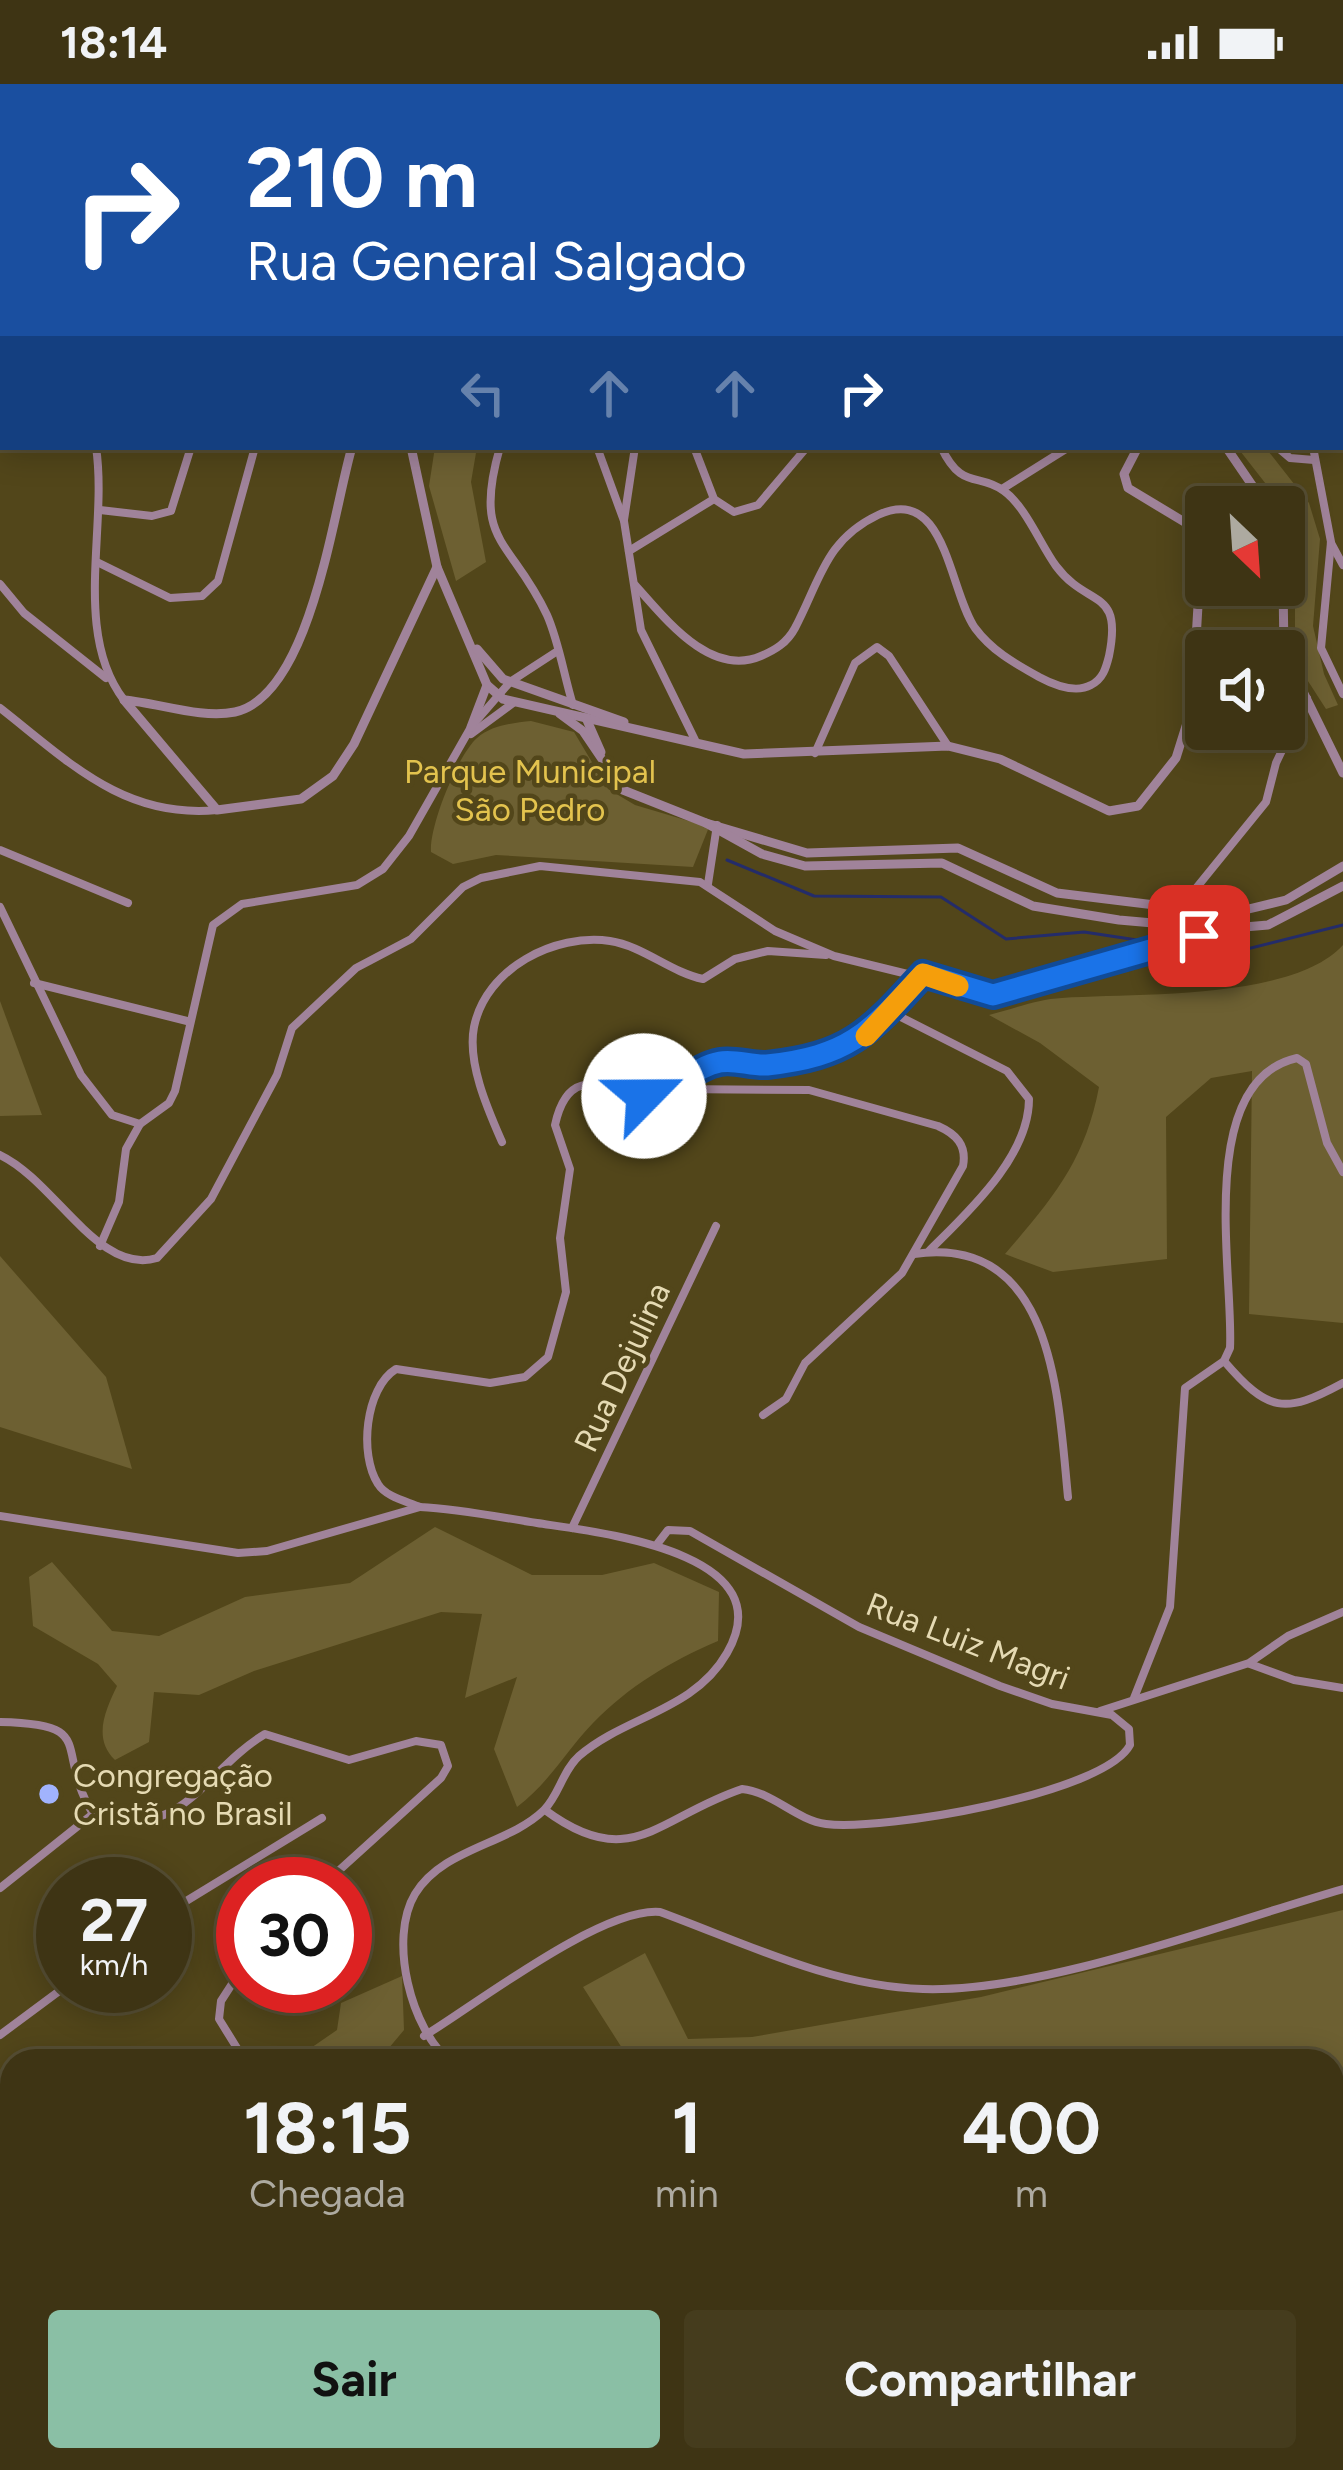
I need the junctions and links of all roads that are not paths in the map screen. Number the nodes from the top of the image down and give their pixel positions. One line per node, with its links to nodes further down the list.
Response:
1 (96, 450): 21 (street)
2 (190, 450): 21 (street)
3 (254, 450): 25 (street)
4 (351, 450): 39 (street)
5 (412, 450): 27 (street)
6 (499, 450): 31 (street)
7 (598, 450): 22 (street)
8 (635, 450): 22 (street)
9 (695, 450): 20 (street)
10 (803, 450): 20 (street)
11 (944, 450): 19 (street)
12 (1064, 450): 19 (street)
13 (1136, 450): 50 (street)
14 (1228, 450): 18 (street)
15 (1281, 450): 17 (street)
16 (1312, 450): 17 (street)
17 (1314, 460): 23 (street)
18 (1253, 486)
19 (1002, 489): 29 (street)
20 (714, 499): 24 (street)
21 (100, 510): 25 (street)
22 (624, 521): 24 (street)
23 (1330, 542): 26 (street); 35 (street)
24 (629, 551): 29 (street)
25 (99, 562): 32 (street)
26 (1343, 565)
27 (436, 567): 30 (street); 54 (street)
28 (0, 584): 32 (street)
29 (635, 585): 47 (street)
30 (470, 640): 33 (street); 34 (street)
31 (556, 652): 33 (street); 42 (street)
32 (110, 681): 39 (street)
33 (510, 682): 36 (street); 37 (street)
34 (487, 686): 36 (street); 45 (street)
35 (1343, 694)
36 (499, 696): 40 (street); 45 (street)
37 (556, 696): 42 (street); 43 (street)
38 (1306, 698): 53 (street); 66 (street)
39 (124, 700): 54 (street)
40 (513, 703): 43 (street); 49 (street)
41 (0, 708): 54 (street)
42 (580, 710): 43 (street); 44 (street); 46 (street); 48 (street)
43 (551, 711): 52 (street)
44 (618, 726): 46 (street); 48 (street)
45 (472, 727): 49 (street)
46 (647, 732): 47 (street)
47 (694, 740): 51 (street)
48 (598, 743): 52 (street)
49 (461, 744): 72 (street)
50 (948, 746): 51 (street); 51 (street)
51 (815, 753)
52 (603, 763): 55 (street)
53 (1343, 773)
54 (218, 810)
55 (713, 826): 56 (street); 58 (street); 61 (street)
56 (920, 847): 58 (street); 66 (street)
57 (0, 850): 64 (street)
58 (918, 862): 67 (street)
59 (1343, 866): 60 (street)
60 (1319, 881): 63 (street); 66 (street)
61 (709, 884): 68 (street); 79 (street)
62 (1343, 886): 63 (street)
63 (1318, 901): 67 (street)
64 (128, 903)
65 (0, 907): 70 (street)
66 (1180, 908)
67 (1222, 929): 69 (street)
68 (834, 956): 69 (street); 75 (street)
69 (923, 974): 71 (street)
70 (34, 983): 72 (street); 74 (street)
71 (890, 1011): 73 (street); 80 (street)
72 (187, 1021): 74 (street)
73 (671, 1089): 81 (street); 86 (street)
74 (140, 1124): 79 (street)
75 (502, 1142)
76 (0, 1156): 79 (street)
77 (1343, 1172): 82 (street)
78 (716, 1226): 88 (street, Rua Dejulina)
79 (100, 1246)
80 (929, 1251): 81 (street); 85 (street)
81 (912, 1254): 84 (street)
82 (1224, 1361): 83 (street); 93 (street)
83 (1343, 1383)
84 (763, 1415)
85 (1068, 1497)
86 (419, 1508): 87 (street); 88 (street)
87 (0, 1516)
88 (572, 1528): 89 (street)
89 (658, 1543): 94 (street, Rua Luiz Magri); 96 (street)
90 (1343, 1612): 91 (street, Rua Luiz Magri)
91 (1249, 1663): 92 (street); 93 (street, Rua Luiz Magri)
92 (1343, 1688)
93 (1134, 1698): 94 (street, Rua Luiz Magri)
94 (1099, 1712): 96 (street)
95 (0, 1722): 97 (street)
96 (544, 1810): 106 (street)
97 (93, 1814): 99 (street); 100 (street)
98 (322, 1817): 102 (street)
99 (354, 1857)
100 (0, 1888)
101 (1343, 1889): 106 (street)
102 (192, 1898)
103 (36, 2009): 105 (street)
104 (220, 2013): 107 (street)
105 (0, 2036)
106 (424, 2036): 108 (street)
107 (238, 2049)
108 (438, 2049)

